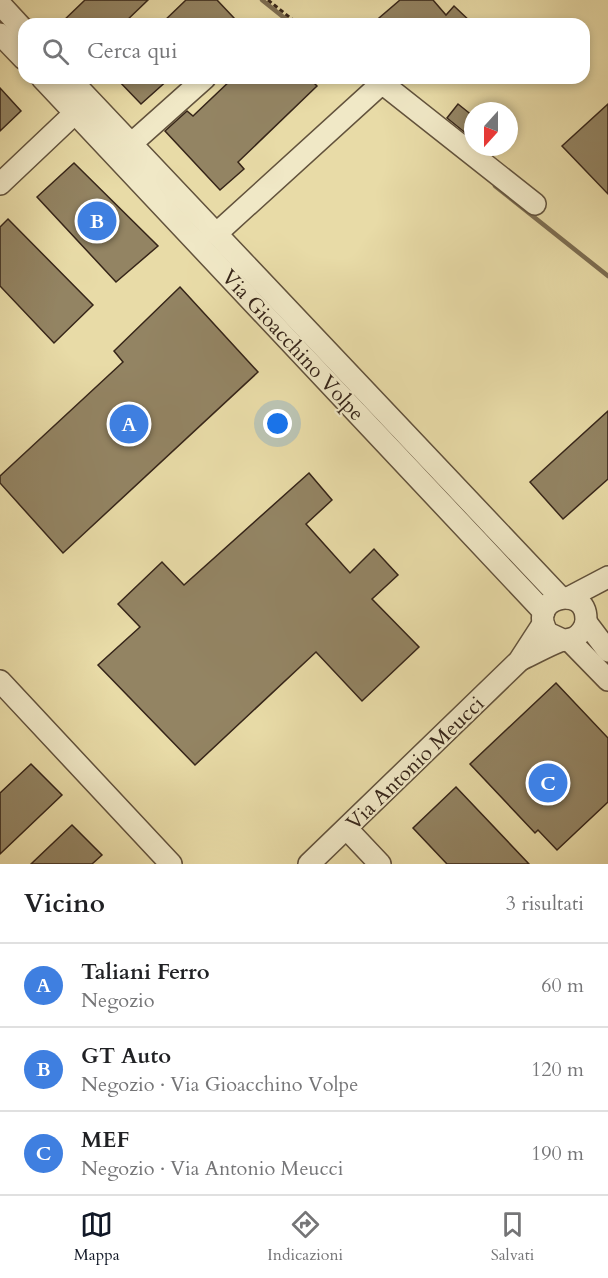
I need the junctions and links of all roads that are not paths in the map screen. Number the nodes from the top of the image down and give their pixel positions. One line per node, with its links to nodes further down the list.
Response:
1 (0, 4): 2 (street)
2 (18, 24)
3 (0, 33): 4 (street)
4 (18, 52)
5 (48, 84): 10 (street, Via Gioacchino Volpe)
6 (75, 84): 11 (street, Via Gioacchino Volpe)
7 (198, 84): 11 (street)
8 (381, 84): 14 (street)
9 (383, 84): 13 (street)
10 (75, 113): 12 (street); 17 (street, Via Gioacchino Volpe)
11 (131, 144): 14 (street, Via Gioacchino Volpe)
12 (0, 184)
13 (535, 204)
14 (216, 234): 16 (street, Via Gioacchino Volpe)
15 (605, 580): 16 (street, Via Antonio Meucci); 18 (street, Via Antonio Meucci)
16 (565, 598): 17 (street, Via Antonio Meucci); 18 (street)
17 (544, 618): 19 (street); 21 (street, Via Antonio Meucci)
18 (586, 620): 19 (street, Via Antonio Meucci); 20 (street)
19 (566, 640): 21 (street, Via Antonio Meucci); 22 (street)
20 (608, 651)
21 (519, 661): 24 (street, Via Antonio Meucci)
22 (608, 680)
23 (0, 681): 25 (street)
24 (346, 829): 26 (street, Via Antonio Meucci); 27 (street)
25 (171, 864)
26 (309, 864)
27 (380, 864)

